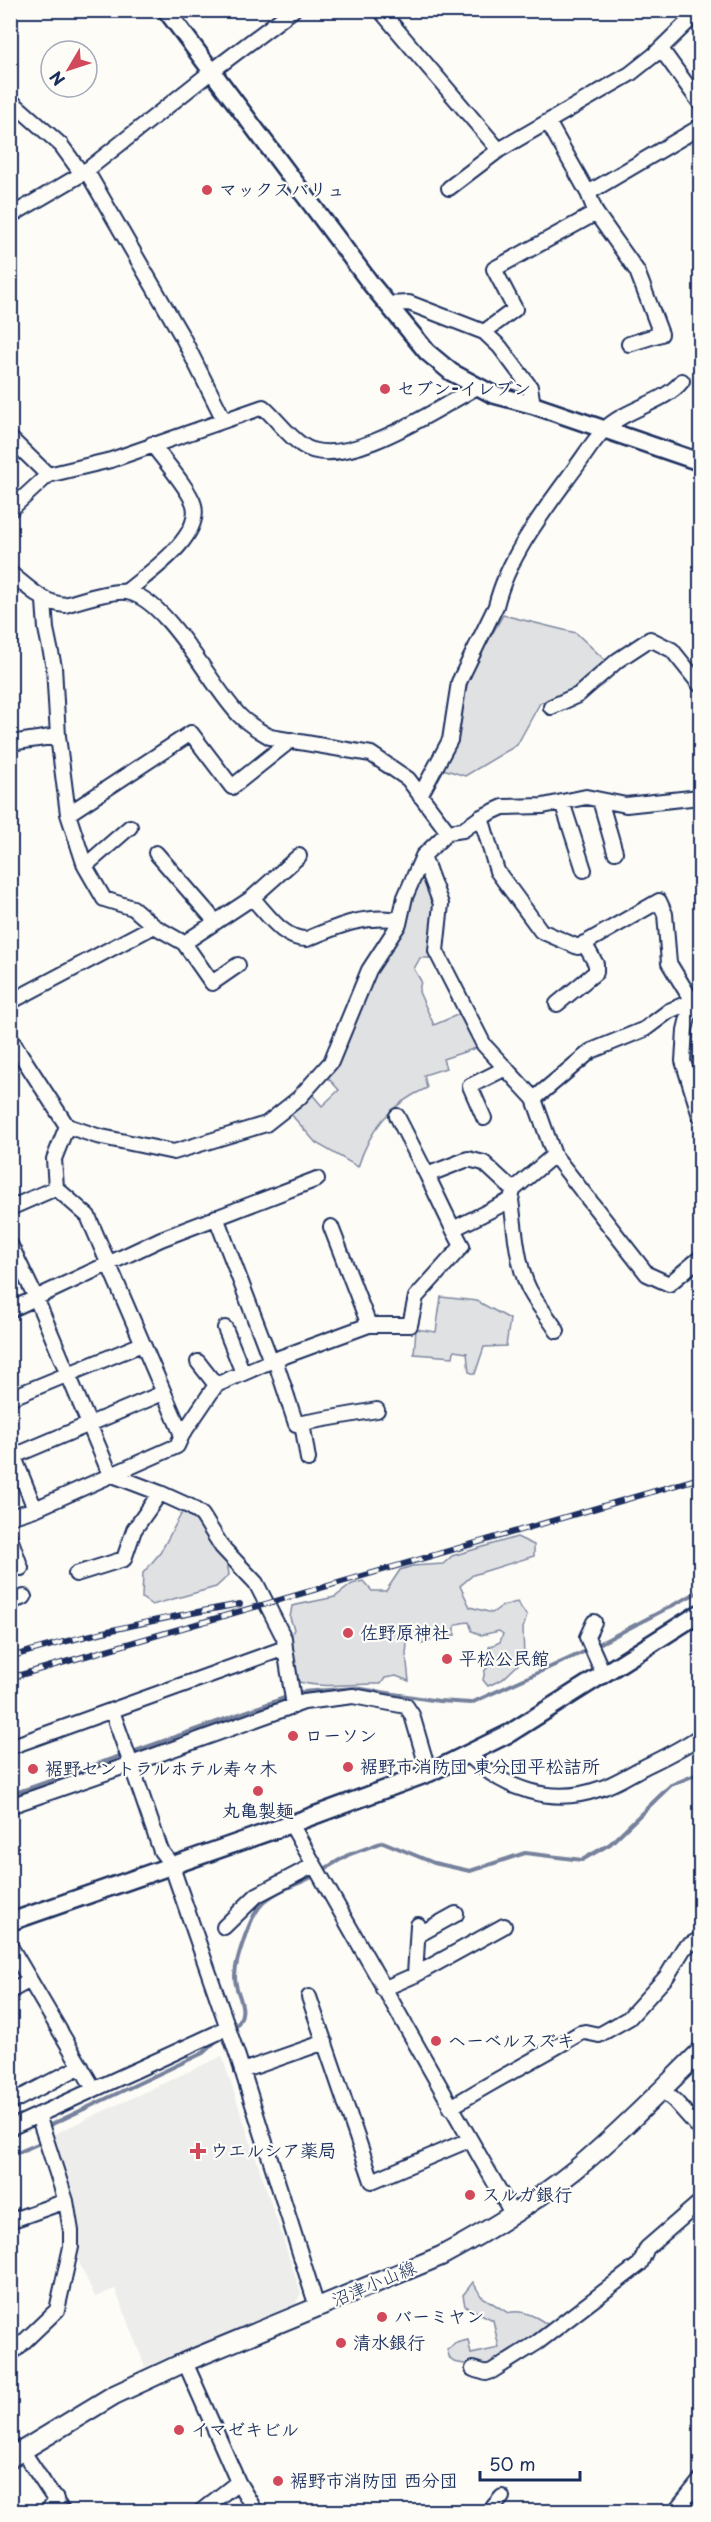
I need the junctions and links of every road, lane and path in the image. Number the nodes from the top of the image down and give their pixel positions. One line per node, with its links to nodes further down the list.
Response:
1 (166, 10): 6 (street)
2 (293, 10): 6 (street)
3 (380, 10): 11 (street)
4 (700, 10): 5 (street)
5 (661, 49): 8 (street); 9 (street)
6 (212, 71): 12 (street); 17 (street)
7 (10, 100): 12 (street)
8 (700, 103)
9 (548, 122): 11 (street); 14 (street)
10 (700, 128): 14 (street)
11 (499, 150): 13 (street)
12 (84, 172): 16 (street); 23 (street)
13 (449, 188)
14 (588, 193): 15 (street)
15 (596, 213): 18 (street); 19 (street)
16 (10, 216)
17 (387, 304): 18 (street); 21 (street)
18 (484, 332): 22 (street)
19 (629, 344)
20 (681, 381): 24 (street)
21 (477, 387): 22 (street); 23 (street)
22 (533, 405): 24 (street)
23 (224, 420): 26 (street)
24 (604, 430): 27 (street); 38 (street)
25 (10, 438): 28 (street)
26 (152, 444): 28 (street); 31 (street)
27 (700, 462)
28 (48, 475): 29 (street)
29 (10, 510)
30 (10, 573): 32 (street)
31 (126, 592): 32 (street); 36 (street)
32 (44, 601): 35 (street)
33 (700, 685): 34 (street)
34 (551, 707)
35 (58, 736): 37 (street); 42 (street)
36 (291, 740): 38 (street); 42 (street)
37 (10, 743)
38 (420, 795): 45 (street)
39 (700, 798): 40 (street)
40 (600, 800): 41 (street); 46 (street)
41 (562, 802): 43 (street); 51 (street)
42 (68, 814): 50 (street)
43 (481, 817): 45 (street); 57 (street)
44 (130, 827): 50 (street)
45 (448, 832): 49 (street)
46 (615, 852)
47 (156, 853): 54 (street)
48 (299, 856): 52 (street)
49 (423, 856): 53 (street); 63 (street)
50 (84, 866): 55 (street)
51 (584, 870)
52 (252, 898): 53 (street); 54 (street)
53 (400, 920): 68 (street)
54 (216, 922): 56 (street)
55 (153, 926): 56 (street); 60 (street)
56 (184, 943): 58 (street)
57 (584, 944): 59 (street); 61 (street)
58 (238, 965)
59 (696, 1000): 64 (street); 66 (street)
60 (10, 1002)
61 (557, 1004)
62 (10, 1038): 68 (street)
63 (506, 1068): 64 (street); 67 (street)
64 (534, 1099): 69 (street)
65 (397, 1116): 70 (street)
66 (700, 1116)
67 (483, 1118)
68 (67, 1126): 72 (street)
69 (554, 1155): 73 (street); 79 (street)
70 (427, 1175): 73 (street); 77 (street)
71 (317, 1179): 75 (street)
72 (56, 1188): 74 (street); 80 (street)
73 (512, 1195): 77 (street); 85 (street)
74 (10, 1208)
75 (216, 1217): 80 (street); 87 (street)
76 (331, 1227): 83 (street)
77 (453, 1229): 83 (street)
78 (10, 1244): 81 (street)
79 (700, 1258)
80 (109, 1262): 81 (street); 86 (street)
81 (36, 1298): 82 (street); 90 (street)
82 (10, 1310)
83 (369, 1326): 87 (street)
84 (225, 1328): 89 (street)
85 (557, 1331)
86 (142, 1344): 90 (street); 92 (street)
87 (273, 1361): 89 (street); 95 (street)
88 (198, 1362): 91 (street)
89 (243, 1373): 91 (street)
90 (68, 1374): 93 (street); 96 (street)
91 (216, 1385): 97 (street)
92 (163, 1393): 96 (street); 97 (street)
93 (10, 1398)
94 (377, 1410): 95 (street)
95 (302, 1423): 99 (street)
96 (89, 1425): 98 (street); 100 (street)
97 (182, 1435): 100 (street)
98 (12, 1452): 102 (street)
99 (308, 1459)
100 (110, 1474): 101 (street); 102 (street)
101 (160, 1493): 106 (street); 111 (street)
102 (35, 1509): 103 (street)
103 (10, 1516)
104 (10, 1538): 105 (street)
105 (21, 1568)
106 (76, 1574)
107 (24, 1597): 108 (street)
108 (10, 1602)
109 (700, 1612): 112 (street)
110 (594, 1622): 112 (street)
111 (285, 1648): 113 (street); 114 (street)
112 (603, 1673): 117 (street)
113 (293, 1698): 118 (street); 119 (street)
114 (112, 1711): 116 (street); 118 (street)
115 (700, 1736): 117 (street)
116 (10, 1747)
117 (469, 1755): 119 (street)
118 (129, 1758): 120 (street); 122 (street)
119 (429, 1773): 121 (street)
120 (10, 1806)
121 (291, 1824): 122 (street); 123 (street)
122 (171, 1864): 125 (street); 135 (street)
123 (314, 1865): 127 (street); 132 (street)
124 (456, 1914): 130 (street)
125 (10, 1922)
126 (504, 1926): 130 (street)
127 (224, 1927)
128 (700, 1939): 143 (street)
129 (10, 1946): 131 (street)
130 (415, 1975): 132 (street)
131 (30, 1980): 133 (street); 138 (street)
132 (383, 1989): 143 (street)
133 (10, 1991)
134 (309, 1997): 136 (street)
135 (229, 2033): 139 (street); 140 (street)
136 (325, 2042): 139 (street); 147 (street)
137 (700, 2052): 141 (main road, 沼津小山線)
138 (81, 2066): 140 (street); 142 (street)
139 (242, 2071): 152 (street)
140 (94, 2089): 144 (street)
141 (661, 2090): 146 (street); 150 (main road, 沼津小山線)
142 (12, 2101)
143 (450, 2108): 147 (street)
144 (38, 2115): 145 (street); 148 (street)
145 (10, 2128)
146 (700, 2129)
147 (469, 2139): 150 (street)
148 (66, 2201): 151 (street); 153 (street)
149 (700, 2202): 155 (street)
150 (513, 2215): 152 (main road, 沼津小山線)
151 (10, 2221)
152 (318, 2307): 154 (main road, 沼津小山線)
153 (10, 2355)
154 (185, 2362): 156 (main road, 沼津小山線); 158 (street)
155 (473, 2369)
156 (14, 2453): 160 (street)
157 (700, 2481): 166 (street)
158 (238, 2482): 163 (street); 164 (street)
159 (502, 2497): 165 (street)
160 (56, 2499): 161 (street); 162 (street)
161 (46, 2511)
162 (63, 2511)
163 (201, 2511)
164 (256, 2511)
165 (489, 2511)
166 (675, 2511)

